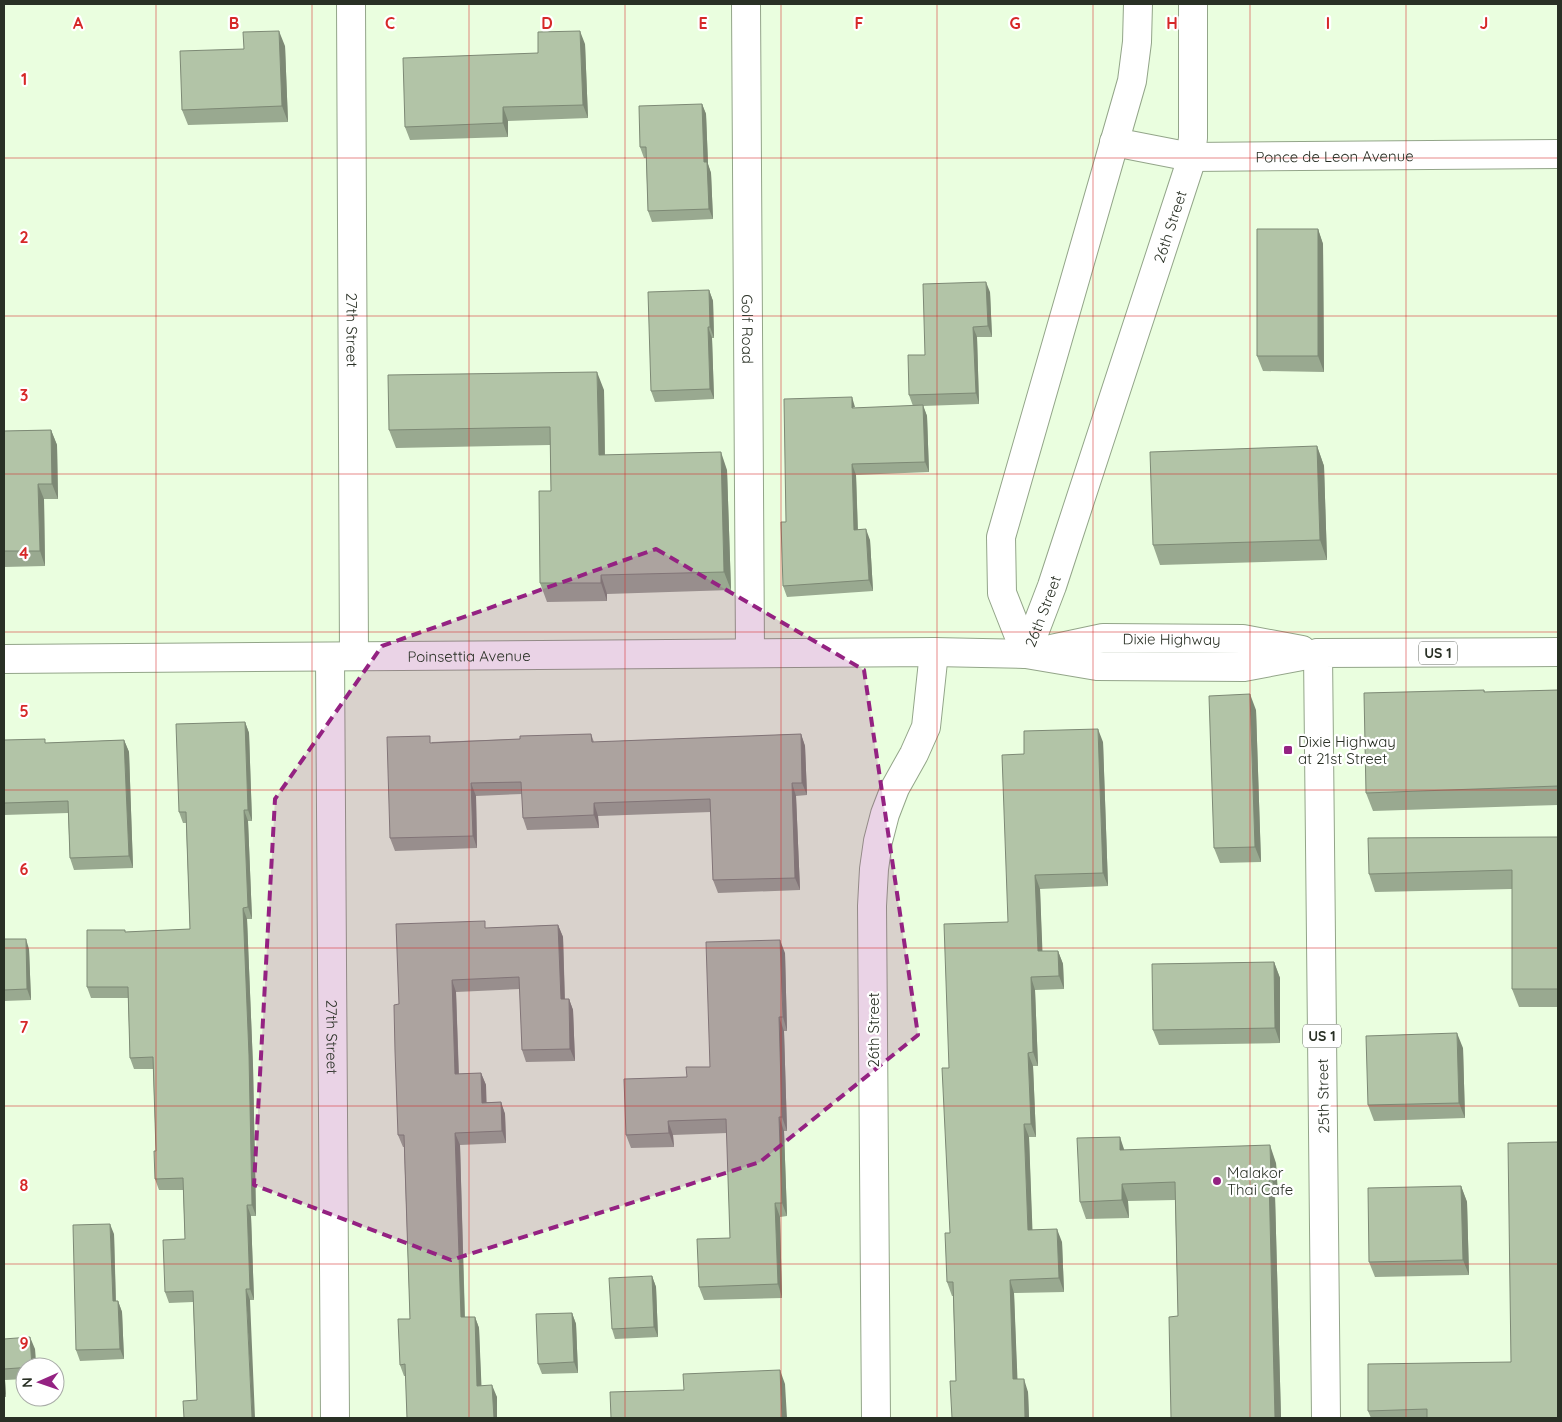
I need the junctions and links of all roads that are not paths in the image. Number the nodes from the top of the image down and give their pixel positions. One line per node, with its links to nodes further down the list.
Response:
1 (351, 4): 13 (street, 27th Street)
2 (746, 4): 10 (street, Golf Road)
3 (1138, 4): 5 (street, 26th Street)
4 (1192, 4): 7 (street, 26th Street)
5 (1114, 142): 7 (street, Ponce de Leon Avenue); 11 (street, 26th Street)
6 (1558, 154): 7 (street, Ponce de Leon Avenue)
7 (1191, 157): 11 (street, 26th Street)
8 (934, 652): 10 (street, Poinsettia Avenue); 11 (street, Dixie Highway); 16 (street, 26th Street)
9 (1558, 652): 12 (street, Dixie Highway / US 1)
10 (750, 653): 13 (street, Poinsettia Avenue)
11 (1026, 654): 12 (street, Dixie Highway)
12 (1318, 654): 17 (street, 25th Street / US 1)
13 (342, 656): 14 (street, Poinsettia Avenue); 15 (street, 27th Street)
14 (4, 659)
15 (335, 1418)
16 (876, 1418)
17 (1326, 1418)

